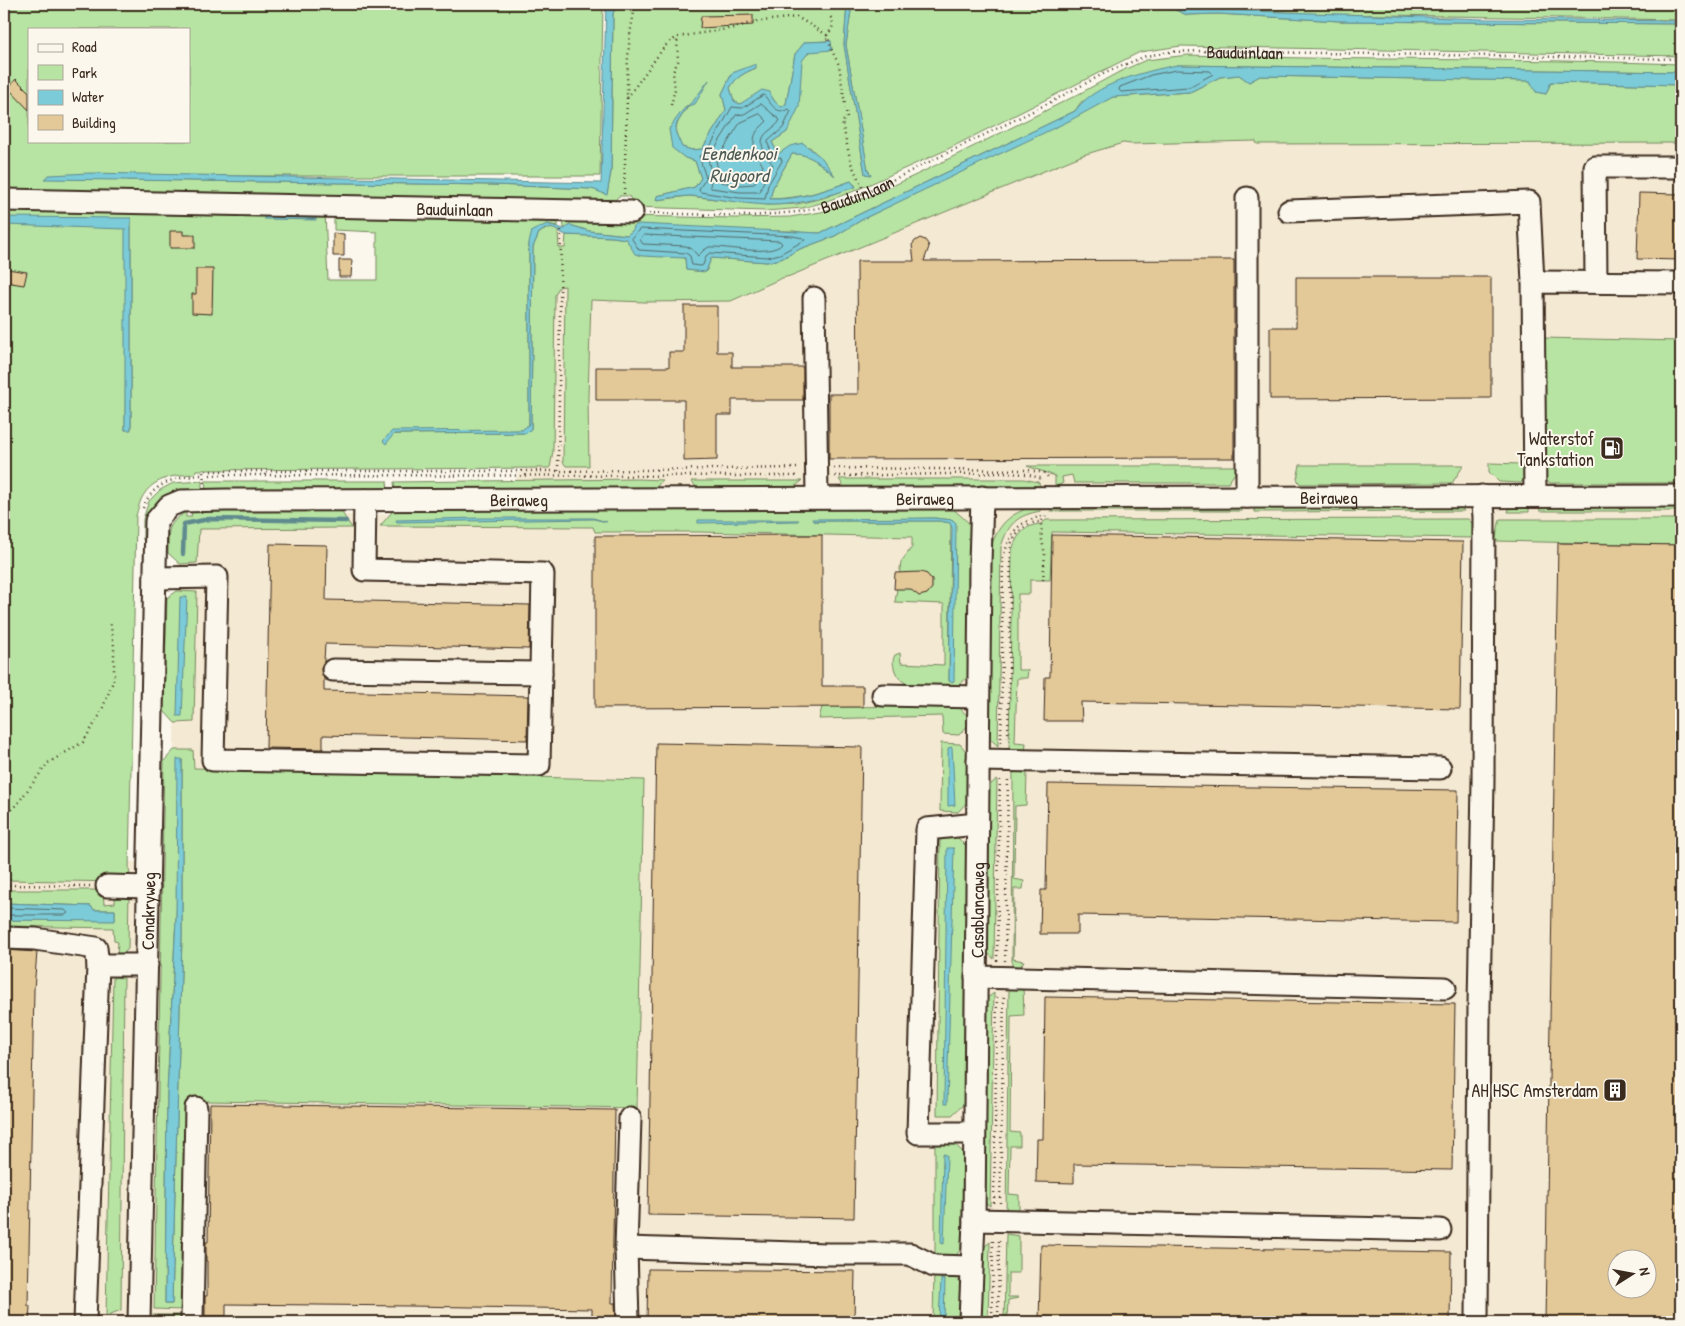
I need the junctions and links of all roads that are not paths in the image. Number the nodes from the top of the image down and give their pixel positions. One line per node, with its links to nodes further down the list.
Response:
1 (1681, 167): 7 (street)
2 (1247, 198): 15 (street)
3 (4, 200): 4 (street, Bauduinlaan)
4 (628, 205)
5 (1289, 211): 6 (street)
6 (1533, 282): 7 (street); 12 (street)
7 (1596, 282): 8 (street)
8 (1681, 283)
9 (814, 298): 10 (street)
10 (817, 481): 14 (street, Beiraweg); 16 (street, Beiraweg)
11 (1482, 496): 12 (street, Beiraweg); 15 (street, Beiraweg); 45 (street)
12 (1535, 496): 13 (street, Beiraweg)
13 (1681, 496)
14 (982, 497): 15 (street, Beiraweg); 22 (street, Casablancaweg)
15 (1247, 497)
16 (365, 500): 17 (street, Beiraweg); 20 (street)
17 (169, 506): 18 (street, Conakryweg)
18 (154, 578): 20 (street); 27 (street, Conakryweg)
19 (333, 670): 20 (street)
20 (541, 673)
21 (883, 695): 22 (street)
22 (978, 697): 23 (street, Casablancaweg)
23 (978, 760): 24 (street); 25 (street, Casablancaweg)
24 (1440, 768)
25 (977, 824): 31 (street, Casablancaweg); 35 (street)
26 (107, 886): 27 (street)
27 (148, 887): 29 (street, Conakryweg)
28 (4, 938): 30 (street)
29 (147, 965): 30 (street); 41 (street, Conakryweg)
30 (98, 966): 40 (street)
31 (976, 977): 32 (street); 35 (street, Casablancaweg)
32 (1444, 988)
33 (196, 1108): 42 (street)
34 (630, 1118): 38 (street)
35 (974, 1133): 36 (street, Casablancaweg)
36 (989, 1220): 37 (street); 39 (street, Casablancaweg)
37 (1440, 1230)
38 (626, 1248): 39 (street); 43 (street)
39 (971, 1266): 44 (street, Casablancaweg)
40 (85, 1322)
41 (139, 1322)
42 (192, 1322)
43 (628, 1322)
44 (970, 1322)
45 (1477, 1322)

